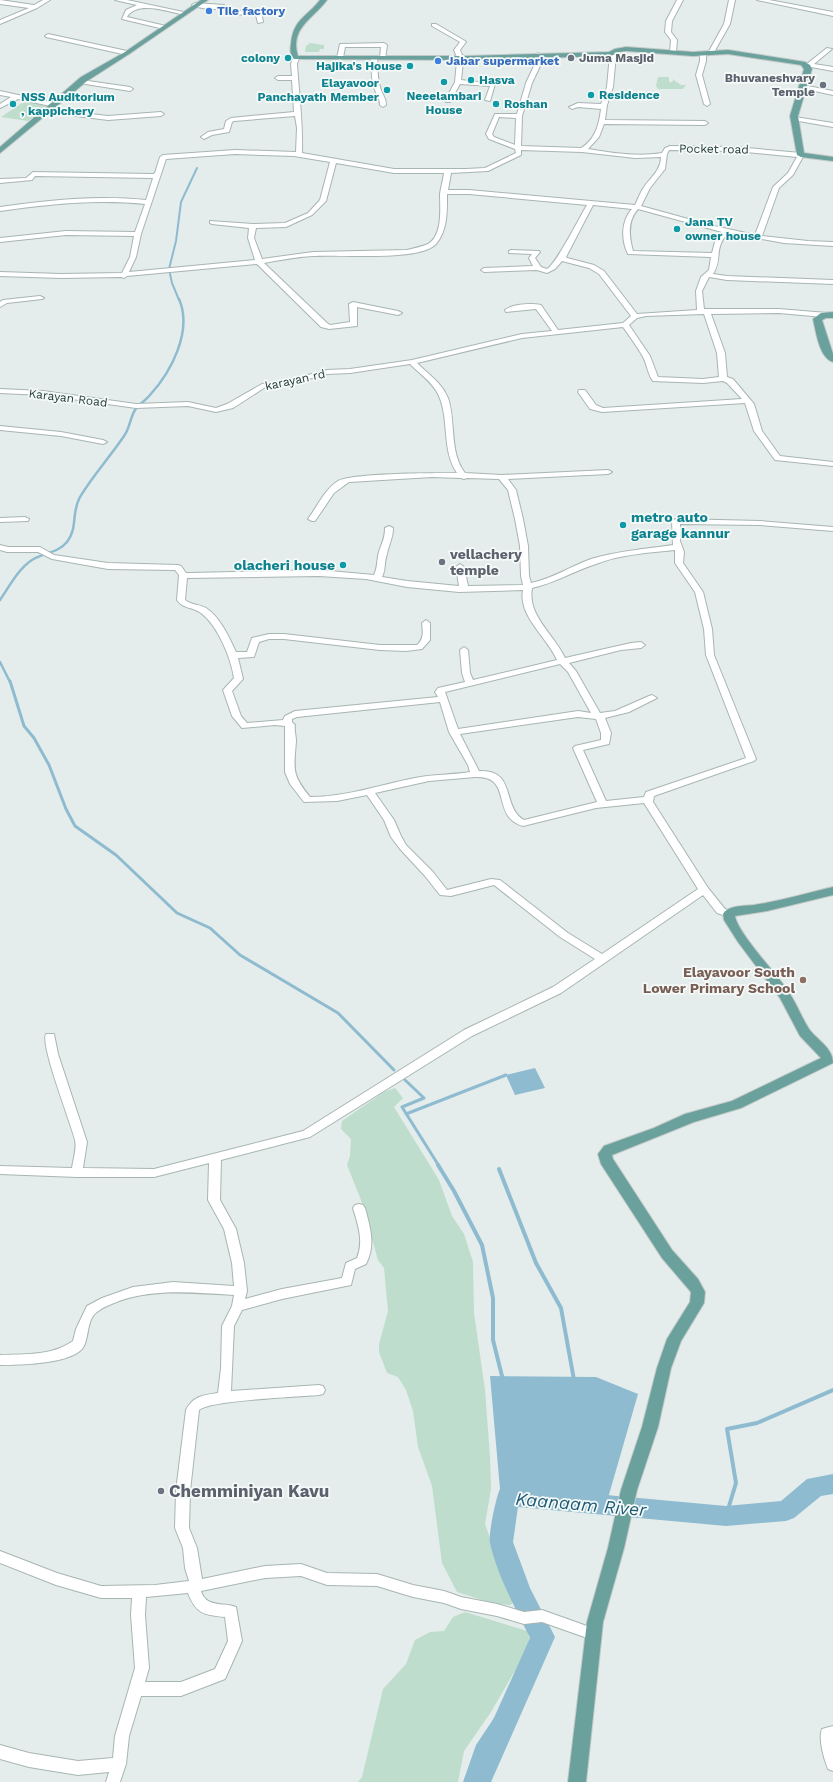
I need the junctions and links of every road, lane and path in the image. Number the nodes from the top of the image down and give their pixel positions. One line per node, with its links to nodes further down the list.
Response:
1 (47, 0): 11 (street)
2 (118, 0): 9 (street)
3 (205, 0): 10 (main road)
4 (324, 0): 25 (main road)
5 (680, 0): 20 (street)
6 (732, 0): 22 (street)
7 (760, 0): 13 (street)
8 (0, 2): 11 (street)
9 (143, 5): 12 (street); 17 (street)
10 (195, 5): 12 (main road); 15 (street)
11 (35, 7): 14 (street)
12 (184, 13): 17 (main road)
13 (833, 14)
14 (0, 22)
15 (260, 22)
16 (434, 25): 29 (street)
17 (164, 27): 21 (main road)
18 (48, 36): 21 (street)
19 (829, 49): 30 (street)
20 (673, 52): 22 (main road); 23 (main road)
21 (126, 53): 34 (main road)
22 (707, 53): 30 (main road); 44 (street)
23 (613, 54): 24 (main road); 46 (street)
24 (538, 55): 29 (main road); 52 (street)
25 (296, 58): 26 (main road); 33 (street)
26 (340, 58): 27 (main road); 28 (street)
27 (374, 58): 28 (main road); 45 (street)
28 (383, 58): 29 (main road)
29 (468, 58): 35 (street)
30 (808, 65): 31 (street); 36 (main road)
31 (833, 69)
32 (278, 78): 33 (street)
33 (295, 78): 51 (street)
34 (81, 82): 37 (street); 43 (main road)
35 (458, 82): 41 (street); 42 (street)
36 (803, 87): 39 (street); 53 (main road)
37 (130, 89)
38 (0, 93): 40 (street)
39 (833, 93)
40 (16, 97): 43 (street); 47 (street)
41 (488, 100)
42 (448, 101)
43 (55, 104): 49 (main road)
44 (707, 104)
45 (383, 105)
46 (604, 105): 48 (street); 54 (street)
47 (0, 106)
48 (572, 107)
49 (47, 112): 50 (street); 60 (main road)
50 (161, 114)
51 (298, 114): 57 (street); 61 (street)
52 (519, 116): 58 (street); 58 (street)
53 (795, 119): 56 (street); 63 (main road)
54 (602, 122): 55 (street); 59 (street)
55 (705, 123)
56 (833, 125)
57 (204, 137)
58 (518, 148): 59 (street, Pocket road); 66 (street)
59 (582, 150): 62 (street, Pocket road)
60 (0, 151)
61 (299, 154): 65 (street); 67 (street)
62 (664, 154): 63 (street, Pocket road); 72 (street)
63 (801, 155): 64 (main road); 78 (street)
64 (833, 159)
65 (334, 160): 66 (street); 75 (street)
66 (448, 170): 69 (street)
67 (157, 175): 68 (street); 70 (street)
68 (0, 181)
69 (444, 192): 71 (street); 84 (street)
70 (148, 202): 73 (street); 77 (street)
71 (591, 203): 72 (street); 83 (street)
72 (637, 207): 76 (street); 82 (street)
73 (0, 209)
74 (212, 222): 75 (street)
75 (253, 226): 84 (street)
76 (726, 231): 78 (street); 82 (street)
77 (138, 234): 79 (street); 89 (street)
78 (758, 236): 80 (street)
79 (0, 240)
80 (833, 244)
81 (511, 252): 85 (street)
82 (716, 255): 88 (street)
83 (562, 257): 85 (street); 97 (street)
84 (260, 262): 89 (street); 95 (street)
85 (538, 268): 86 (street)
86 (484, 270)
87 (0, 274): 89 (street)
88 (709, 275): 90 (street); 94 (street)
89 (124, 276)
90 (833, 282)
91 (40, 298): 92 (street)
92 (2, 302)
93 (509, 310): 99 (street)
94 (704, 312): 96 (street); 97 (street); 102 (street)
95 (398, 313)
96 (828, 315): 100 (main road)
97 (635, 316): 98 (street)
98 (625, 325): 99 (street, karayan rd); 105 (street)
99 (557, 333): 101 (street, karayan rd)
100 (833, 359)
101 (413, 362): 106 (street, karayan rd); 111 (street)
102 (723, 378)
103 (0, 391): 106 (street, Karayan Road)
104 (582, 392): 105 (street)
105 (745, 401): 109 (street)
106 (140, 406)
107 (0, 428): 108 (street)
108 (103, 442)
109 (833, 464)
110 (608, 472): 112 (street)
111 (464, 477): 112 (street); 115 (street)
112 (502, 477): 123 (street)
113 (24, 519): 114 (street)
114 (0, 520)
115 (312, 520)
116 (389, 528): 122 (street)
117 (833, 529): 119 (street)
118 (0, 547): 121 (street)
119 (677, 547): 123 (street); 138 (street)
120 (460, 567): 124 (street)
121 (183, 575): 122 (street); 128 (street)
122 (377, 578): 124 (street)
123 (528, 587): 124 (street); 129 (street)
124 (464, 589)
125 (426, 623): 128 (street)
126 (641, 645): 129 (street)
127 (464, 650): 130 (street)
128 (231, 655): 134 (street)
129 (562, 661): 130 (street); 133 (street)
130 (470, 684): 132 (street)
131 (652, 698): 133 (street)
132 (443, 699): 134 (street); 135 (street)
133 (599, 716): 135 (street); 139 (street)
134 (287, 723): 137 (street)
135 (454, 732): 136 (street)
136 (475, 774): 137 (street); 139 (street)
137 (369, 791): 143 (street)
138 (648, 800): 139 (street); 140 (street)
139 (603, 804)
140 (704, 890): 142 (street); 143 (street)
141 (833, 891): 142 (main road)
142 (730, 914): 157 (main road)
143 (602, 959): 145 (street)
144 (50, 1037): 147 (street)
145 (215, 1157): 147 (street); 149 (street)
146 (0, 1170): 147 (street)
147 (77, 1173)
148 (359, 1208): 150 (street)
149 (241, 1290): 150 (street); 151 (street)
150 (238, 1306): 153 (street)
151 (0, 1360)
152 (319, 1390): 153 (street)
153 (224, 1396): 155 (street)
154 (0, 1557): 156 (street)
155 (195, 1586): 156 (street); 157 (street); 158 (street)
156 (139, 1591): 158 (street)
157 (593, 1634): 164 (main road)
158 (137, 1689): 161 (street)
159 (833, 1733): 162 (street)
160 (0, 1752): 161 (street)
161 (119, 1764): 163 (street)
162 (833, 1764)
163 (114, 1782)
164 (577, 1782)

